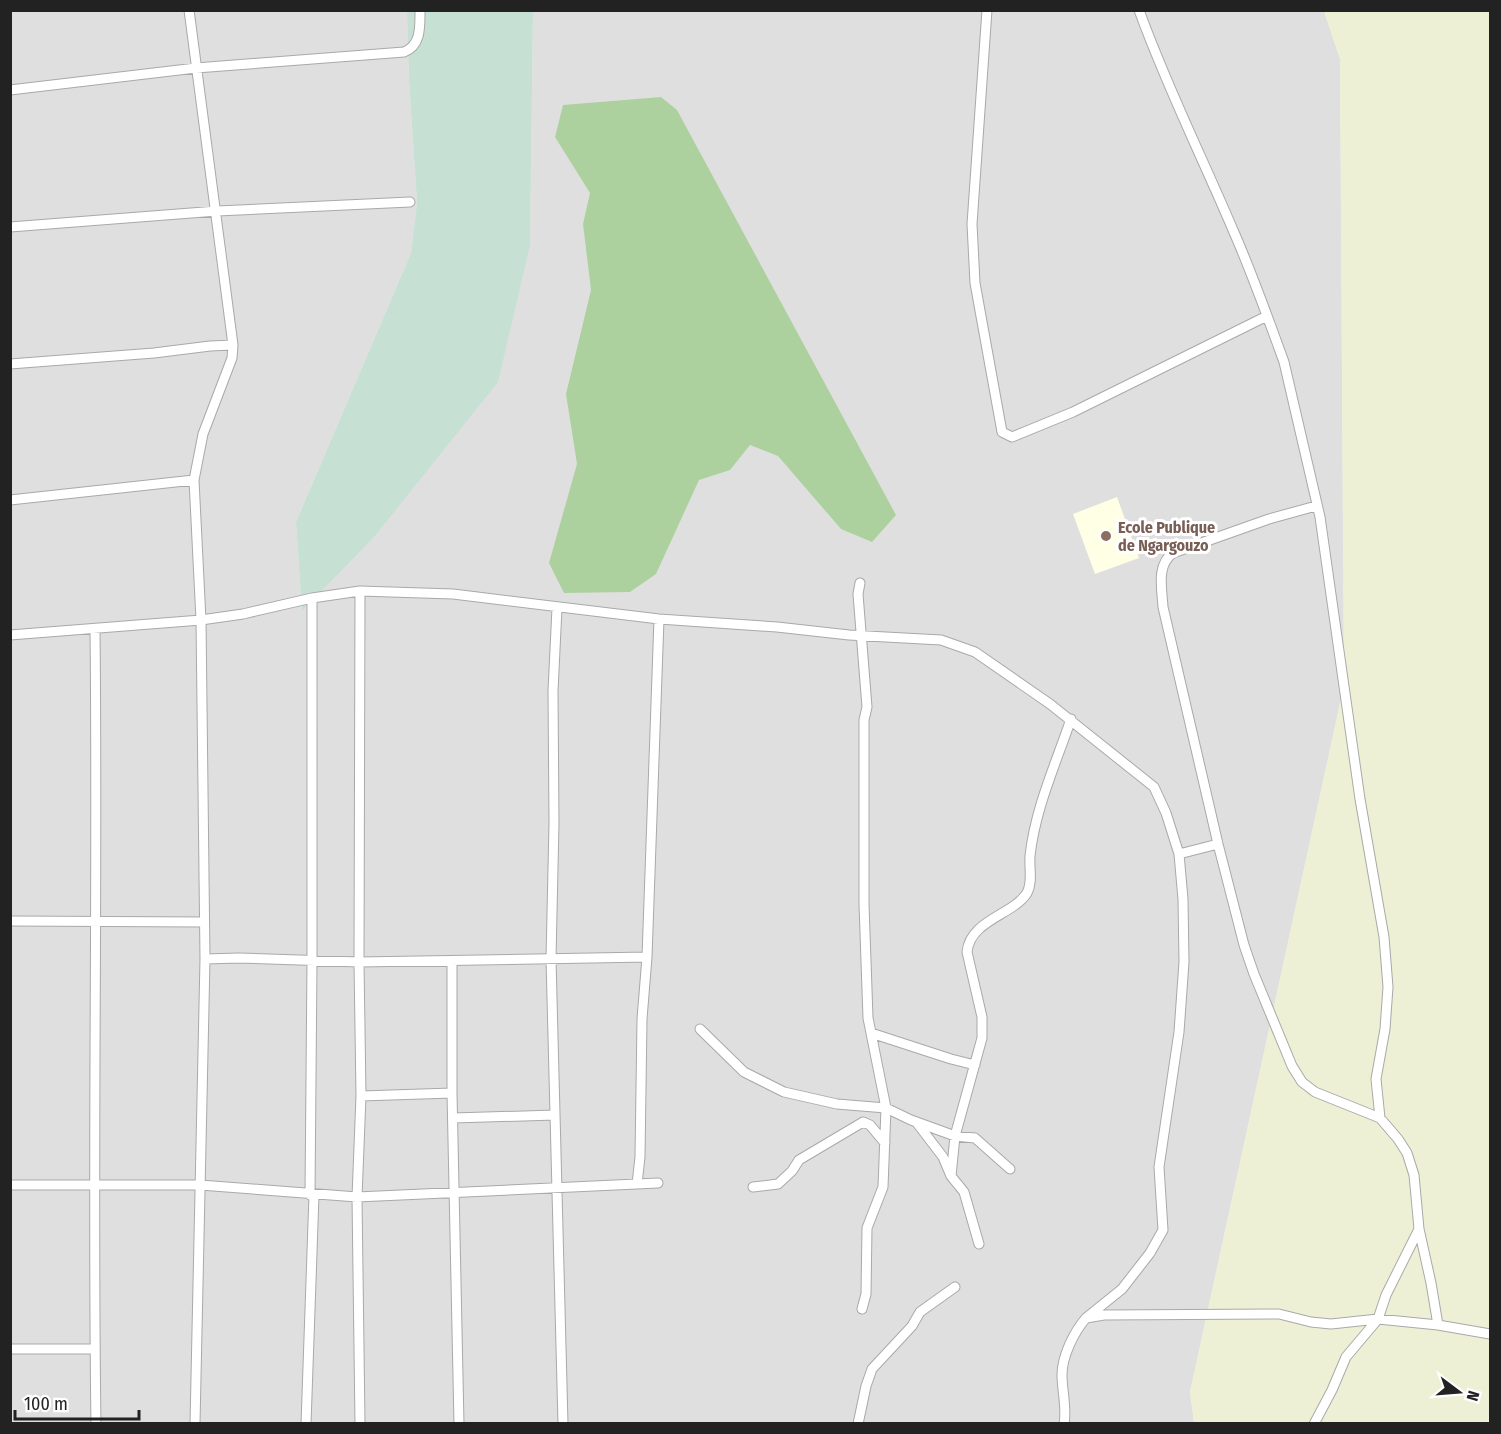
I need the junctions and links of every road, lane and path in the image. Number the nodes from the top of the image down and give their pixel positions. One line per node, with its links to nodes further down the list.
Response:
1 (189, 10): 5 (street)
2 (420, 10): 5 (street)
3 (987, 10): 10 (street)
4 (1139, 10): 10 (street)
5 (196, 68): 6 (street); 8 (street)
6 (10, 90)
7 (410, 202): 8 (street)
8 (217, 211): 9 (street); 11 (street)
9 (10, 227)
10 (1267, 316): 15 (street)
11 (233, 345): 12 (street); 13 (street)
12 (10, 364)
13 (194, 480): 14 (street); 21 (street)
14 (10, 500)
15 (1316, 506): 26 (street); 45 (street)
16 (860, 583): 24 (street)
17 (360, 591): 18 (street); 19 (street); 35 (street)
18 (312, 598): 21 (street); 34 (street)
19 (557, 608): 20 (street); 33 (street)
20 (659, 619): 24 (street); 31 (street)
21 (201, 620): 22 (street); 30 (street)
22 (95, 629): 23 (street); 28 (street)
23 (10, 635)
24 (861, 636): 25 (street); 38 (street)
25 (1071, 719): 27 (street); 39 (street)
26 (1218, 844): 27 (street); 45 (street)
27 (1179, 854): 65 (street)
28 (94, 920): 29 (street); 30 (street); 54 (street)
29 (10, 921)
30 (204, 922): 32 (street)
31 (647, 957): 33 (street); 52 (street)
32 (205, 959): 34 (street); 55 (street)
33 (551, 959): 36 (street); 43 (street)
34 (312, 961): 35 (street); 59 (street)
35 (358, 962): 36 (street); 41 (street)
36 (452, 962): 40 (street)
37 (700, 1029): 42 (street)
38 (871, 1033): 39 (street); 42 (street)
39 (975, 1065): 47 (street)
40 (452, 1094): 41 (street); 44 (street)
41 (361, 1096): 60 (street)
42 (886, 1108): 46 (street); 48 (street)
43 (555, 1114): 44 (street); 57 (street)
44 (453, 1118): 58 (street)
45 (1380, 1118): 61 (street)
46 (917, 1123): 47 (street); 50 (street)
47 (955, 1136): 49 (street); 50 (street)
48 (885, 1143): 56 (street); 64 (street)
49 (1010, 1169)
50 (951, 1176): 62 (street)
51 (658, 1183): 52 (street)
52 (637, 1184): 57 (street)
53 (10, 1185): 54 (street)
54 (94, 1185): 55 (street); 69 (street)
55 (200, 1185): 59 (street); 72 (street)
56 (753, 1187)
57 (557, 1189): 58 (street); 76 (street)
58 (454, 1192): 60 (street); 75 (street)
59 (312, 1195): 60 (street); 73 (street)
60 (357, 1197): 74 (street)
61 (1419, 1229): 66 (street); 67 (street)
62 (979, 1244)
63 (955, 1287): 77 (street)
64 (862, 1309)
65 (1086, 1318): 66 (street); 78 (street)
66 (1377, 1319): 67 (street); 79 (street)
67 (1438, 1325): 68 (street)
68 (1491, 1334)
69 (95, 1348): 70 (street); 71 (street)
70 (10, 1349)
71 (96, 1424)
72 (195, 1424)
73 (306, 1424)
74 (360, 1424)
75 (459, 1424)
76 (563, 1424)
77 (858, 1424)
78 (1064, 1424)
79 (1314, 1424)

